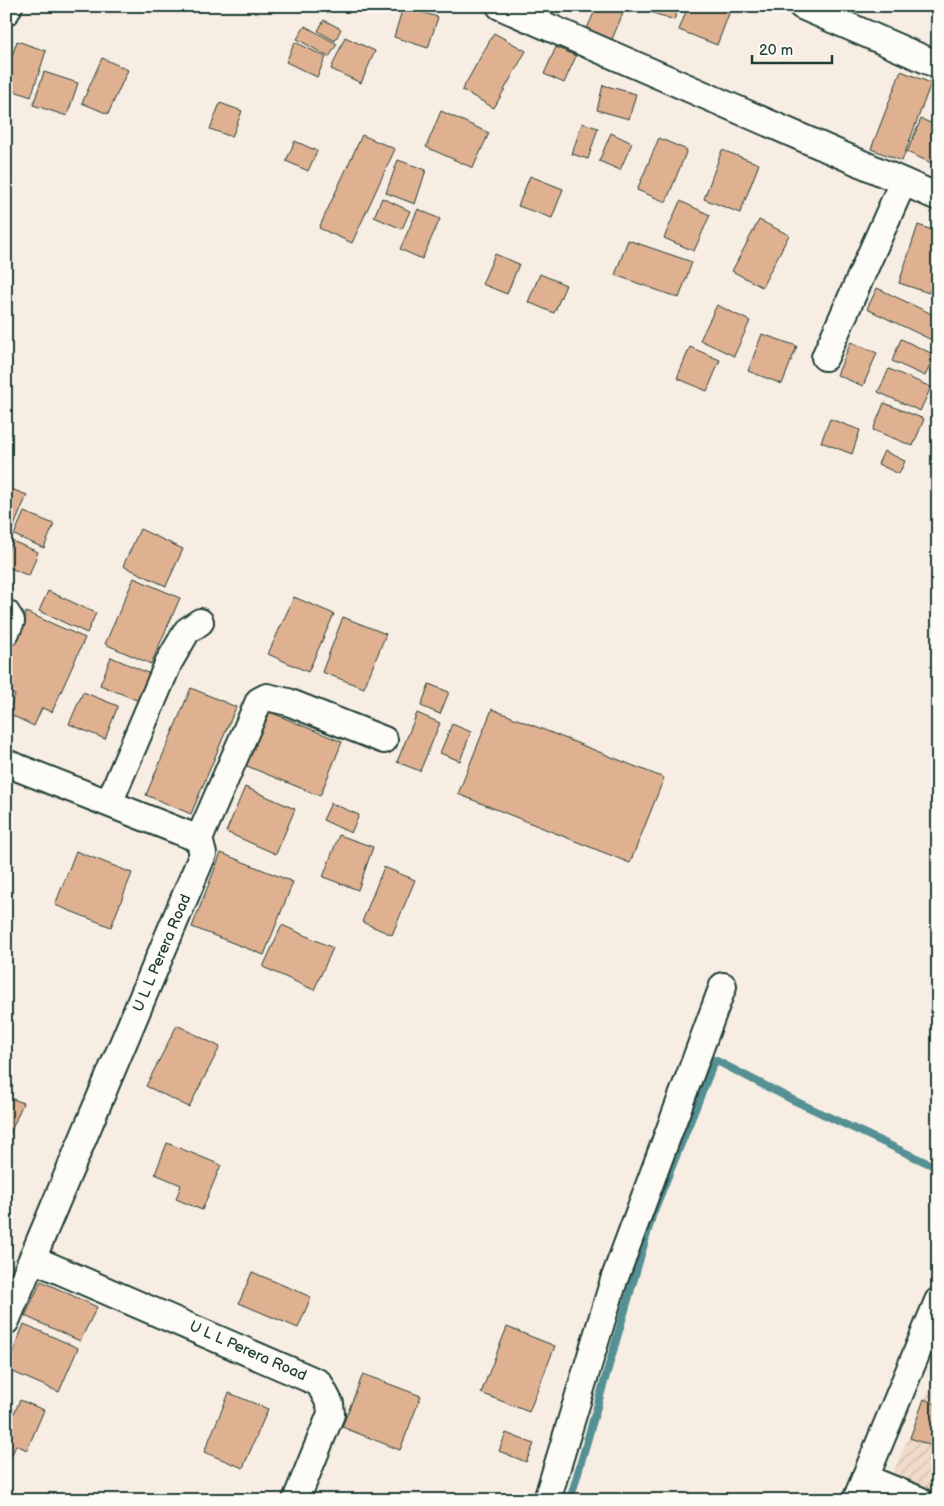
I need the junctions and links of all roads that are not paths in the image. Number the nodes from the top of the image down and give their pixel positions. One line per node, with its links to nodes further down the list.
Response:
1 (9, 6): 4 (street)
2 (500, 6): 6 (street)
3 (802, 6): 5 (street)
4 (6, 12)
5 (938, 65)
6 (903, 182): 7 (street); 8 (street)
7 (938, 197)
8 (825, 357)
9 (6, 613): 11 (street)
10 (200, 622): 14 (street)
11 (6, 632)
12 (384, 740): 15 (street)
13 (6, 763): 14 (street)
14 (109, 803): 15 (street)
15 (199, 838): 17 (street, U L L Perera Road)
16 (723, 986): 22 (street)
17 (33, 1258): 19 (street, U L L Perera Road); 21 (street, U L L Perera Road)
18 (938, 1301): 20 (street)
19 (6, 1321)
20 (861, 1489): 23 (street)
21 (296, 1500)
22 (547, 1500)
23 (919, 1500)

